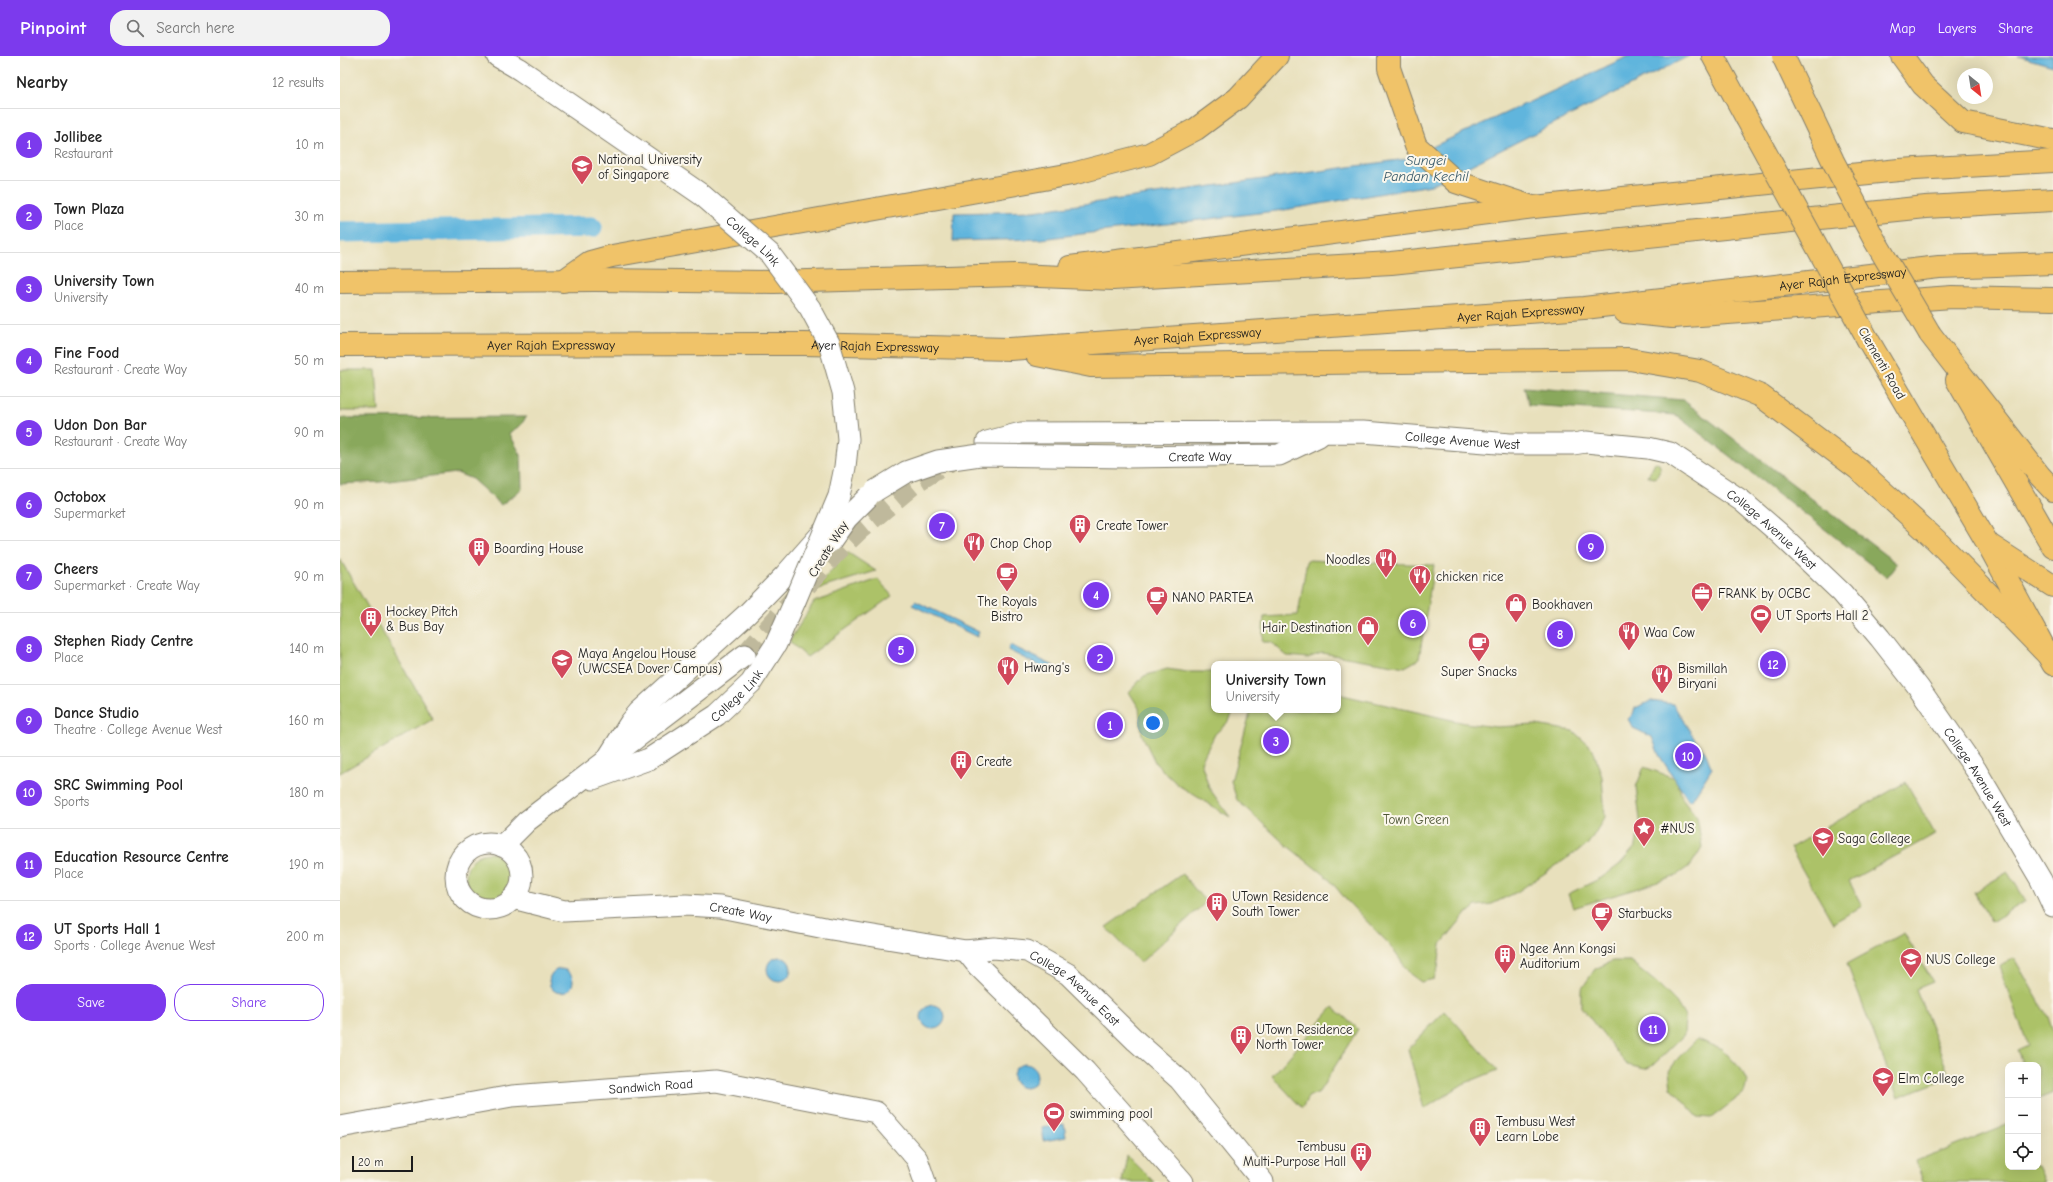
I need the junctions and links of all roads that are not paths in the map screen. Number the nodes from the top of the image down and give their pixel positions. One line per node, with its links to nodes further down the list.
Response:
1 (497, 56): 25 (street, College Link, bridge)
2 (1277, 56): 15 (main road)
3 (1389, 56): 12 (main road)
4 (1713, 56): 8 (main road)
5 (1723, 56): 8 (main road, Clementi Road)
6 (1783, 56): 19 (main road, bridge)
7 (1902, 56): 9 (main road)
8 (1746, 117): 26 (main road, Clementi Road, bridge)
9 (2053, 140)
10 (2053, 161): 12 (main road)
11 (2053, 200): 14 (main road)
12 (1534, 207): 14 (main road)
13 (2053, 263): 18 (main road, Ayer Rajah Expressway)
14 (1015, 275): 15 (main road)
15 (563, 281): 16 (main road)
16 (340, 282)
17 (2053, 299): 18 (main road)
18 (1584, 308): 21 (main road, Ayer Rajah Expressway)
19 (1930, 334): 24 (main road); 27 (main road)
20 (340, 345): 21 (main road, Ayer Rajah Expressway)
21 (1010, 349): 31 (main road)
22 (1325, 433): 23 (street, Create Way); 29 (street, Create Way, bridge); 36 (street, College Avenue West)
23 (987, 442)
24 (2053, 490)
25 (828, 527): 29 (street, College Link, bridge); 32 (street, College Link, bridge)
26 (1988, 544): 28 (main road); 31 (main road, Clementi Road)
27 (2053, 547)
28 (2053, 586)
29 (795, 601): 33 (street, College Link)
30 (746, 655): 32 (street)
31 (2050, 659)
32 (604, 764): 33 (street)
33 (570, 788): 34 (street)
34 (502, 846): 35 (street); 35 (street)
35 (513, 898): 37 (street, Create Way)
36 (2053, 906)
37 (966, 951): 40 (street); 41 (street, College Avenue East)
38 (340, 1127): 39 (street, Sandwich Road)
39 (925, 1182)
40 (1182, 1182)
41 (1263, 1182)

